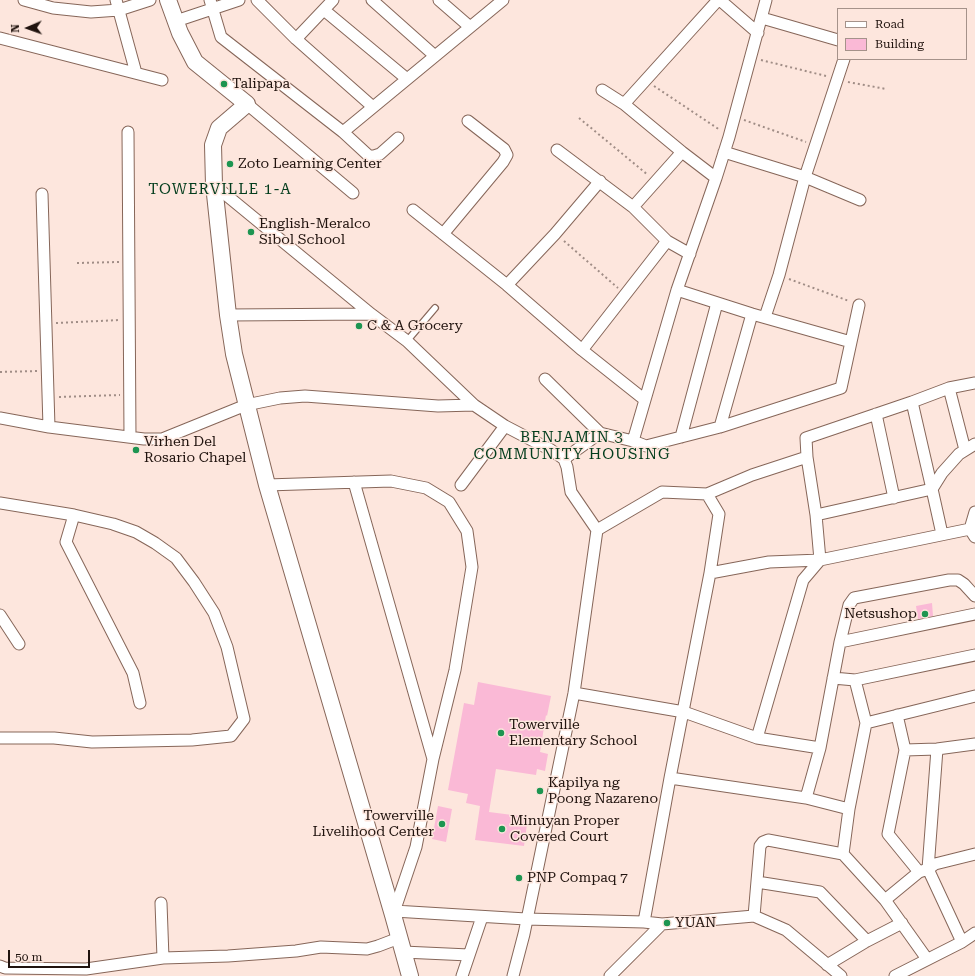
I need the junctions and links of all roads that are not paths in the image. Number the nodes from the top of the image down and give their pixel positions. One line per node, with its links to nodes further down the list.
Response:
1 (24, 0): 13 (street)
2 (150, 0): 13 (street)
3 (168, 0): 16 (street)
4 (239, 0): 12 (street)
5 (257, 0): 20 (street)
6 (333, 0): 14 (street)
7 (372, 0): 22 (street)
8 (440, 0): 17 (street)
9 (503, 0): 17 (street)
10 (719, 0): 18 (street); 29 (street)
11 (766, 0): 15 (street)
12 (211, 4): 16 (street); 33 (street)
13 (117, 5): 24 (street)
14 (324, 10): 20 (street); 25 (street)
15 (762, 18): 18 (street); 21 (street)
16 (176, 21): 28 (street)
17 (470, 27): 22 (street)
18 (758, 33): 37 (street)
19 (0, 38): 24 (street)
20 (296, 39): 30 (street)
21 (837, 40)
22 (435, 56): 25 (street)
23 (844, 60): 38 (street)
24 (136, 73): 26 (street)
25 (407, 79): 30 (street)
26 (162, 80)
27 (602, 90): 29 (street)
28 (247, 104): 41 (street); 42 (street)
29 (624, 104): 36 (street)
30 (373, 107): 33 (street)
31 (468, 121): 47 (street)
32 (128, 132): 75 (street)
33 (343, 132): 34 (street)
34 (398, 138)
35 (557, 150): 40 (street)
36 (682, 152): 39 (street); 45 (street)
37 (724, 152): 38 (street); 39 (street)
38 (806, 177): 44 (street); 58 (street)
39 (716, 178): 49 (street)
40 (600, 181): 45 (street); 50 (street)
41 (214, 185): 55 (street); 57 (street)
42 (353, 193)
43 (42, 194): 72 (street)
44 (860, 200)
45 (633, 207): 48 (street)
46 (413, 210): 47 (street)
47 (443, 234): 50 (street)
48 (668, 241): 49 (street); 61 (street)
49 (690, 254): 51 (street)
50 (507, 285): 61 (street)
51 (677, 290): 52 (street); 65 (street)
52 (717, 303): 56 (street); 76 (street)
53 (859, 305): 60 (street)
54 (435, 308): 59 (lane)
55 (372, 314): 57 (street); 59 (street)
56 (752, 314): 58 (street); 73 (street)
57 (228, 315): 67 (street)
58 (765, 317): 60 (street)
59 (407, 341): 68 (street)
60 (851, 342): 73 (street)
61 (582, 350): 65 (street)
62 (545, 379): 74 (street)
63 (975, 383): 64 (street)
64 (949, 388): 66 (street); 79 (street)
65 (645, 400): 77 (street)
66 (912, 402): 69 (street); 85 (street)
67 (246, 404): 68 (street); 75 (street); 83 (street)
68 (474, 405): 71 (street)
69 (876, 414): 80 (street); 87 (street)
70 (0, 418): 72 (street)
71 (505, 426): 81 (street); 84 (street)
72 (48, 427): 75 (street)
73 (720, 427): 76 (street)
74 (600, 433): 77 (street); 81 (street)
75 (130, 436)
76 (681, 438): 77 (street)
77 (634, 441)
78 (975, 444): 79 (street)
79 (965, 450): 85 (street)
80 (807, 457): 86 (street); 91 (street)
81 (564, 459): 92 (street)
82 (354, 482): 83 (street); 117 (street); 117 (street)
83 (267, 485): 127 (street)
84 (461, 485)
85 (932, 489): 87 (street); 94 (street)
86 (707, 494): 92 (street); 96 (street)
87 (894, 498): 91 (street)
88 (0, 503): 90 (street)
89 (975, 512): 93 (street)
90 (74, 515): 107 (street); 111 (street)
91 (816, 515): 95 (street)
92 (597, 530): 105 (street)
93 (972, 533): 94 (street)
94 (942, 534): 95 (street)
95 (820, 560): 96 (street); 112 (street)
96 (710, 572): 108 (street)
97 (975, 596): 100 (street)
98 (975, 614): 100 (street)
99 (0, 615): 101 (street)
100 (840, 642): 103 (street)
101 (19, 644)
102 (975, 656): 104 (street)
103 (833, 678): 104 (street); 114 (street)
104 (855, 680): 110 (street)
105 (574, 693): 108 (street); 130 (street)
106 (975, 696): 109 (street)
107 (140, 703)
108 (684, 712): 112 (street); 118 (street)
109 (897, 715): 110 (street); 116 (street)
110 (866, 723): 120 (street)
111 (0, 738)
112 (757, 738): 114 (street)
113 (975, 744): 115 (street)
114 (820, 748): 119 (street)
115 (937, 749): 116 (street); 123 (street)
116 (905, 750): 123 (street)
117 (433, 759): 127 (street)
118 (670, 778): 119 (street); 131 (street)
119 (806, 798): 120 (street)
120 (849, 809): 121 (street)
121 (843, 854): 124 (street); 125 (street)
122 (975, 854): 123 (street)
123 (924, 870): 125 (street); 136 (street)
124 (757, 882): 128 (street); 135 (street)
125 (885, 900): 132 (street)
126 (161, 903): 139 (street)
127 (394, 913): 129 (street); 137 (street)
128 (754, 916): 133 (street); 141 (street)
129 (482, 917): 130 (street); 138 (street)
130 (526, 919): 131 (street); 145 (street)
131 (644, 922): 133 (street)
132 (902, 923): 135 (street); 140 (street)
133 (662, 924): 146 (street)
134 (975, 933): 136 (street)
135 (867, 941): 141 (street)
136 (962, 942): 140 (street)
137 (401, 945): 138 (street); 139 (street); 143 (street)
138 (469, 955): 144 (street)
139 (163, 958): 142 (street)
140 (927, 959): 148 (street)
141 (827, 965): 147 (street)
142 (0, 966)
143 (410, 976)
144 (462, 976)
145 (513, 976)
146 (610, 976)
147 (841, 976)
148 (896, 976)

